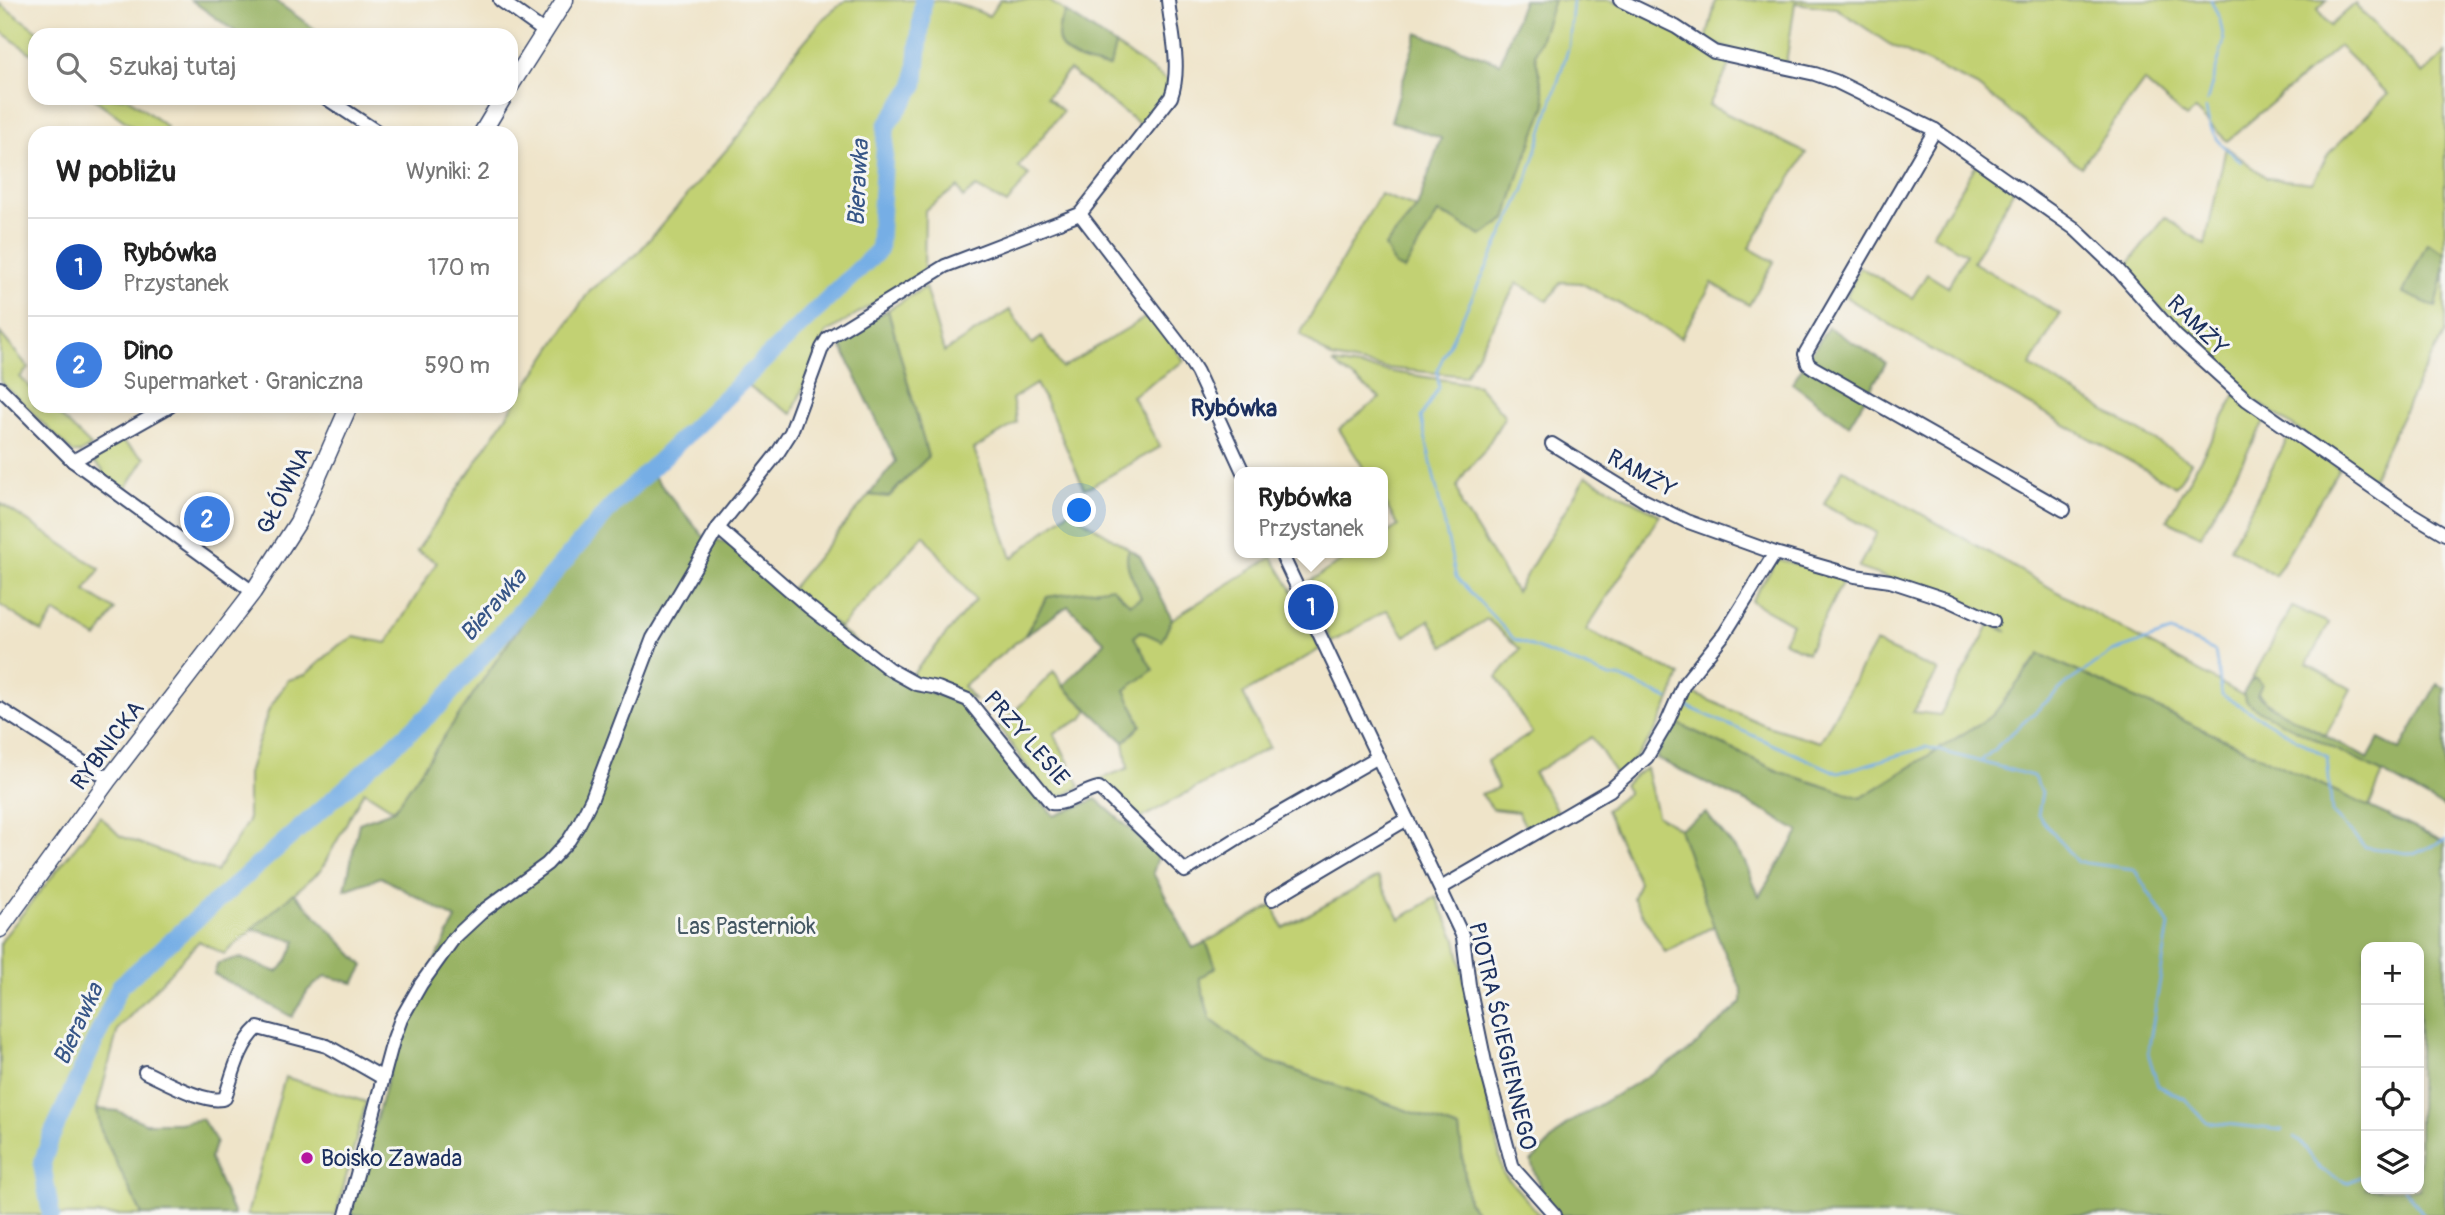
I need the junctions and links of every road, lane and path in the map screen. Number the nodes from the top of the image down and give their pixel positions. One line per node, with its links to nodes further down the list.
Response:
1 (499, 0): 5 (street)
2 (565, 0): 5 (main road)
3 (1168, 0): 12 (street)
4 (1620, 0): 11 (street, RAMŻY)
5 (545, 32): 6 (main road)
6 (518, 74)
7 (337, 105): 9 (street)
8 (499, 105): 10 (main road)
9 (368, 126)
10 (486, 126)
11 (1935, 130): 19 (street); 21 (street, RAMŻY)
12 (1080, 214): 18 (street); 20 (street)
13 (0, 388): 17 (street)
14 (158, 413): 17 (street)
15 (343, 413): 24 (main road, GŁÓWNA)
16 (1552, 444): 22 (street, RAMŻY)
17 (73, 461): 24 (street)
18 (1241, 467)
19 (2064, 510)
20 (718, 528): 27 (street, PRZY LESIE); 34 (street)
21 (2445, 534)
22 (1775, 553): 25 (street, RAMŻY); 30 (street)
23 (1283, 558): 27 (street, PIOTRA ŚCIEGIENNEGO)
24 (253, 592): 28 (main road, RYBNICKA)
25 (1993, 621)
26 (0, 709): 28 (street)
27 (1378, 757): 29 (street, PIOTRA ŚCIEGIENNEGO)
28 (109, 779): 32 (main road, RYBNICKA)
29 (1407, 819): 30 (street, PIOTRA ŚCIEGIENNEGO); 31 (street)
30 (1441, 888): 36 (street, PIOTRA ŚCIEGIENNEGO)
31 (1272, 899)
32 (0, 929)
33 (145, 1072): 34 (street)
34 (383, 1078): 35 (street)
35 (346, 1215)
36 (1555, 1215)

